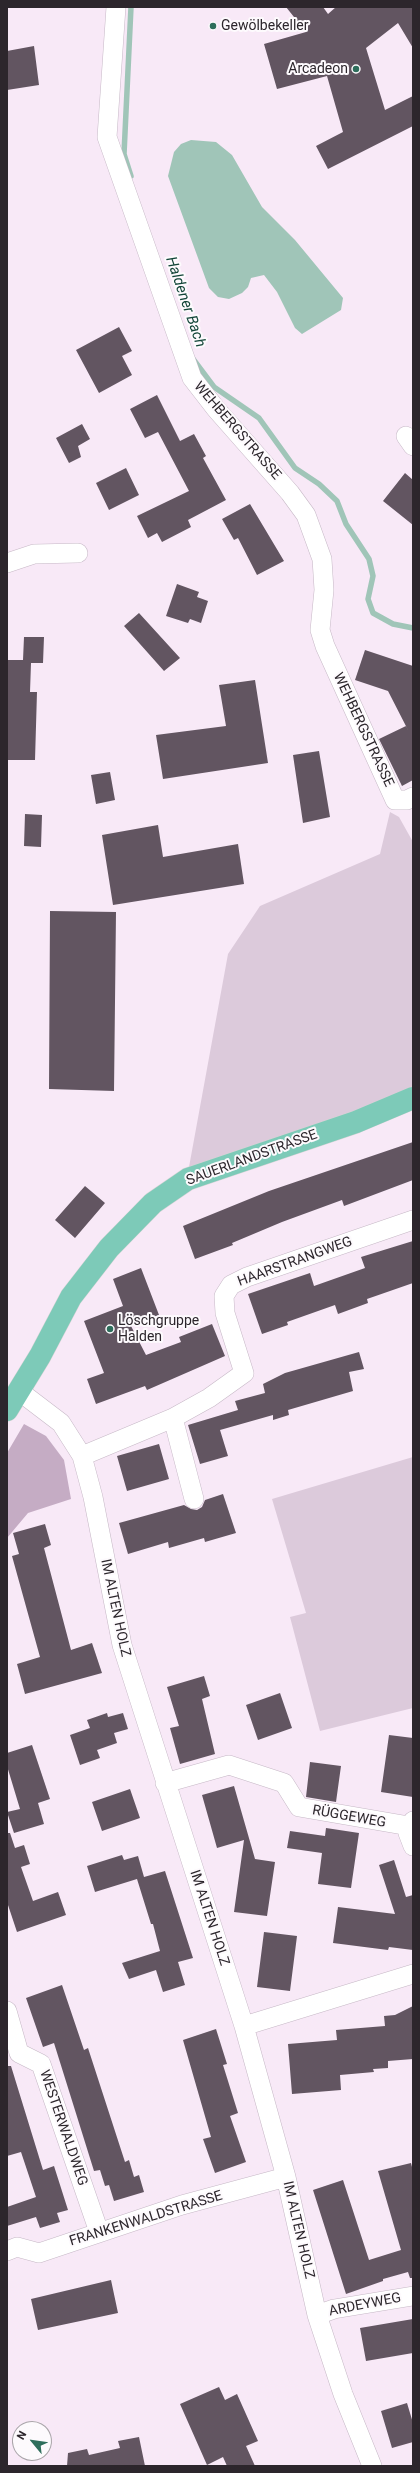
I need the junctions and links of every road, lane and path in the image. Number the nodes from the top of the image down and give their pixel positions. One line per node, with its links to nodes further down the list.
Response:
1 (116, 7): 4 (street, WEHBERGSTRASSE)
2 (78, 553): 3 (street)
3 (7, 563)
4 (413, 797)
5 (413, 1098): 7 (main road, SAUERLANDSTRASSE)
6 (413, 1220): 9 (street, HAARSTRANGWEG)
7 (19, 1391): 8 (main road, SAUERLANDSTRASSE); 10 (street, IM ALTEN HOLZ)
8 (7, 1410)
9 (173, 1418): 10 (street, HAARSTRANGWEG); 11 (street)
10 (82, 1456): 12 (street, IM ALTEN HOLZ)
11 (194, 1498)
12 (165, 1783): 13 (street, RÜGGEWEG); 17 (street, IM ALTEN HOLZ)
13 (411, 1824): 14 (street, RÜGGEWEG)
14 (413, 1846)
15 (413, 1974): 17 (street)
16 (7, 2011): 19 (street, WESTERWALDWEG)
17 (244, 2026): 18 (street, IM ALTEN HOLZ)
18 (286, 2177): 19 (street, FRANKENWALDSTRASSE); 22 (street, IM ALTEN HOLZ)
19 (99, 2232): 20 (street, FRANKENWALDSTRASSE)
20 (7, 2251)
21 (413, 2296): 22 (street, ARDEYWEG)
22 (317, 2315): 23 (street, IM ALTEN HOLZ)
23 (372, 2466)

